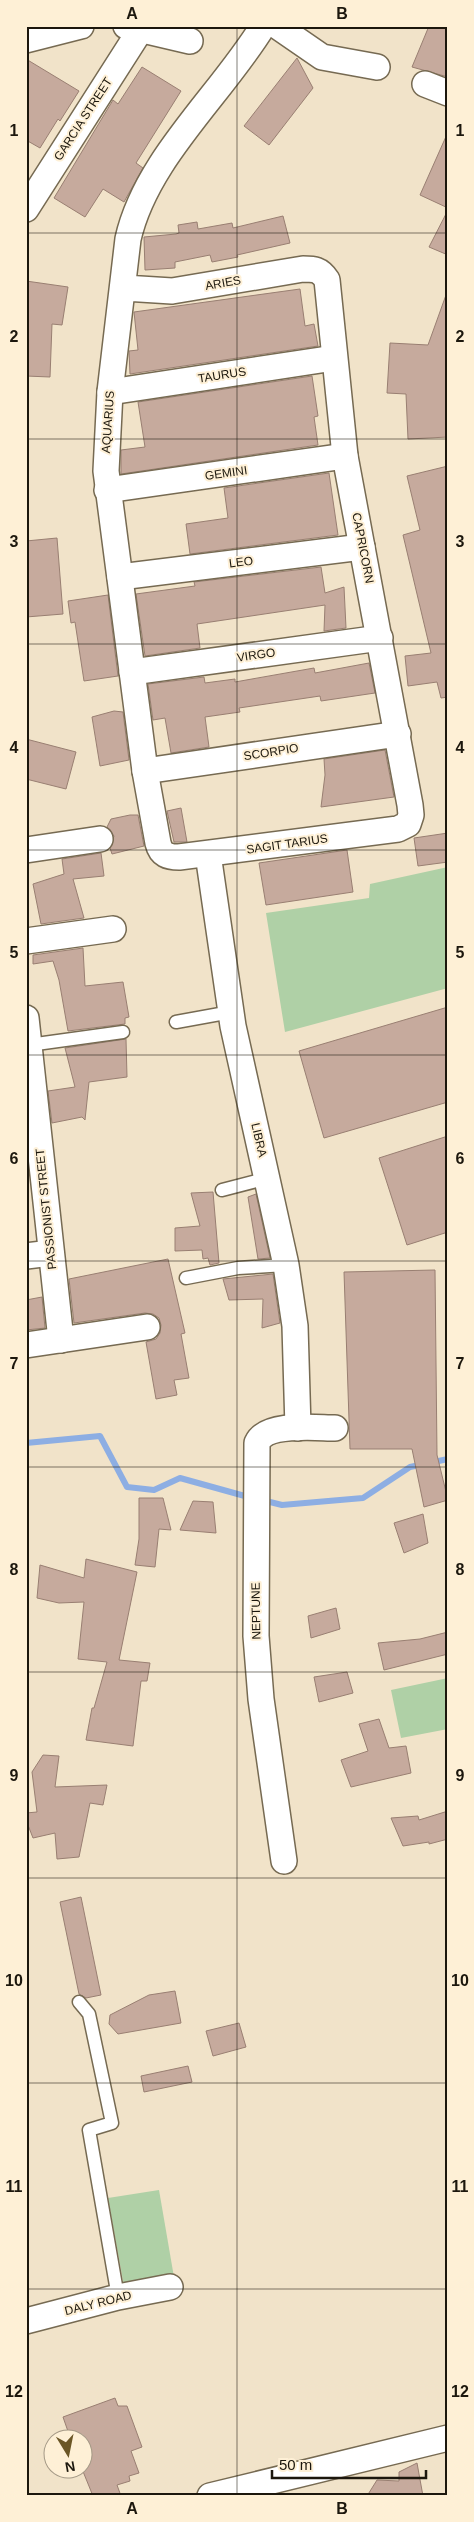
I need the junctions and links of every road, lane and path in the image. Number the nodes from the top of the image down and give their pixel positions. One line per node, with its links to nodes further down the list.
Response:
1 (81, 26): 5 (street)
2 (264, 26): 12 (street, AQUARIUS)
3 (277, 26): 7 (street)
4 (134, 28): 6 (street); 10 (street, GARCIA STREET)
5 (26, 40)
6 (190, 41)
7 (377, 67)
8 (425, 84): 9 (street)
9 (448, 93)
10 (26, 209)
11 (322, 272): 12 (street, ARIES); 13 (street, CAPRICORN)
12 (124, 288): 14 (street, AQUARIUS)
13 (334, 358): 14 (street, TAURUS); 15 (street, CAPRICORN)
14 (110, 392): 16 (street, AQUARIUS)
15 (345, 456): 16 (street, GEMINI); 17 (street, CAPRICORN)
16 (107, 490): 18 (street, AQUARIUS)
17 (362, 547): 18 (street, LEO); 19 (street, CAPRICORN)
18 (120, 577): 20 (street, AQUARIUS)
19 (380, 638): 20 (street, VIRGO); 21 (street, CAPRICORN)
20 (132, 672): 22 (street, AQUARIUS)
21 (398, 734): 22 (street, SCORPIO); 23 (street, CAPRICORN)
22 (145, 771): 26 (street, AQUARIUS)
23 (408, 824): 27 (street, SAGIT TARIUS)
24 (100, 839): 25 (street)
25 (26, 850)
26 (164, 854): 27 (street, SAGIT TARIUS)
27 (208, 854): 30 (street, LIBRA)
28 (112, 929): 29 (street)
29 (26, 941)
30 (231, 1012): 32 (lane); 36 (street, LIBRA)
31 (26, 1018): 34 (street, PASSIONIST STREET)
32 (176, 1022)
33 (123, 1032): 34 (lane)
34 (28, 1045): 35 (street, PASSIONIST STREET)
35 (33, 1165): 38 (street, PASSIONIST STREET)
36 (268, 1178): 37 (lane); 40 (street, LIBRA)
37 (222, 1190)
38 (51, 1253): 39 (street); 43 (street, PASSIONIST STREET)
39 (26, 1256)
40 (286, 1265): 41 (lane); 45 (street, LIBRA)
41 (186, 1278)
42 (147, 1327): 43 (street)
43 (61, 1340): 44 (street)
44 (26, 1345)
45 (298, 1428): 46 (street, NEPTUNE); 47 (street, NEPTUNE)
46 (335, 1428)
47 (284, 1861)
48 (79, 2002): 50 (lane)
49 (170, 2287): 50 (street, DALY ROAD)
50 (118, 2297): 51 (street, DALY ROAD)
51 (26, 2321)
52 (448, 2438): 53 (street)
53 (210, 2496)

